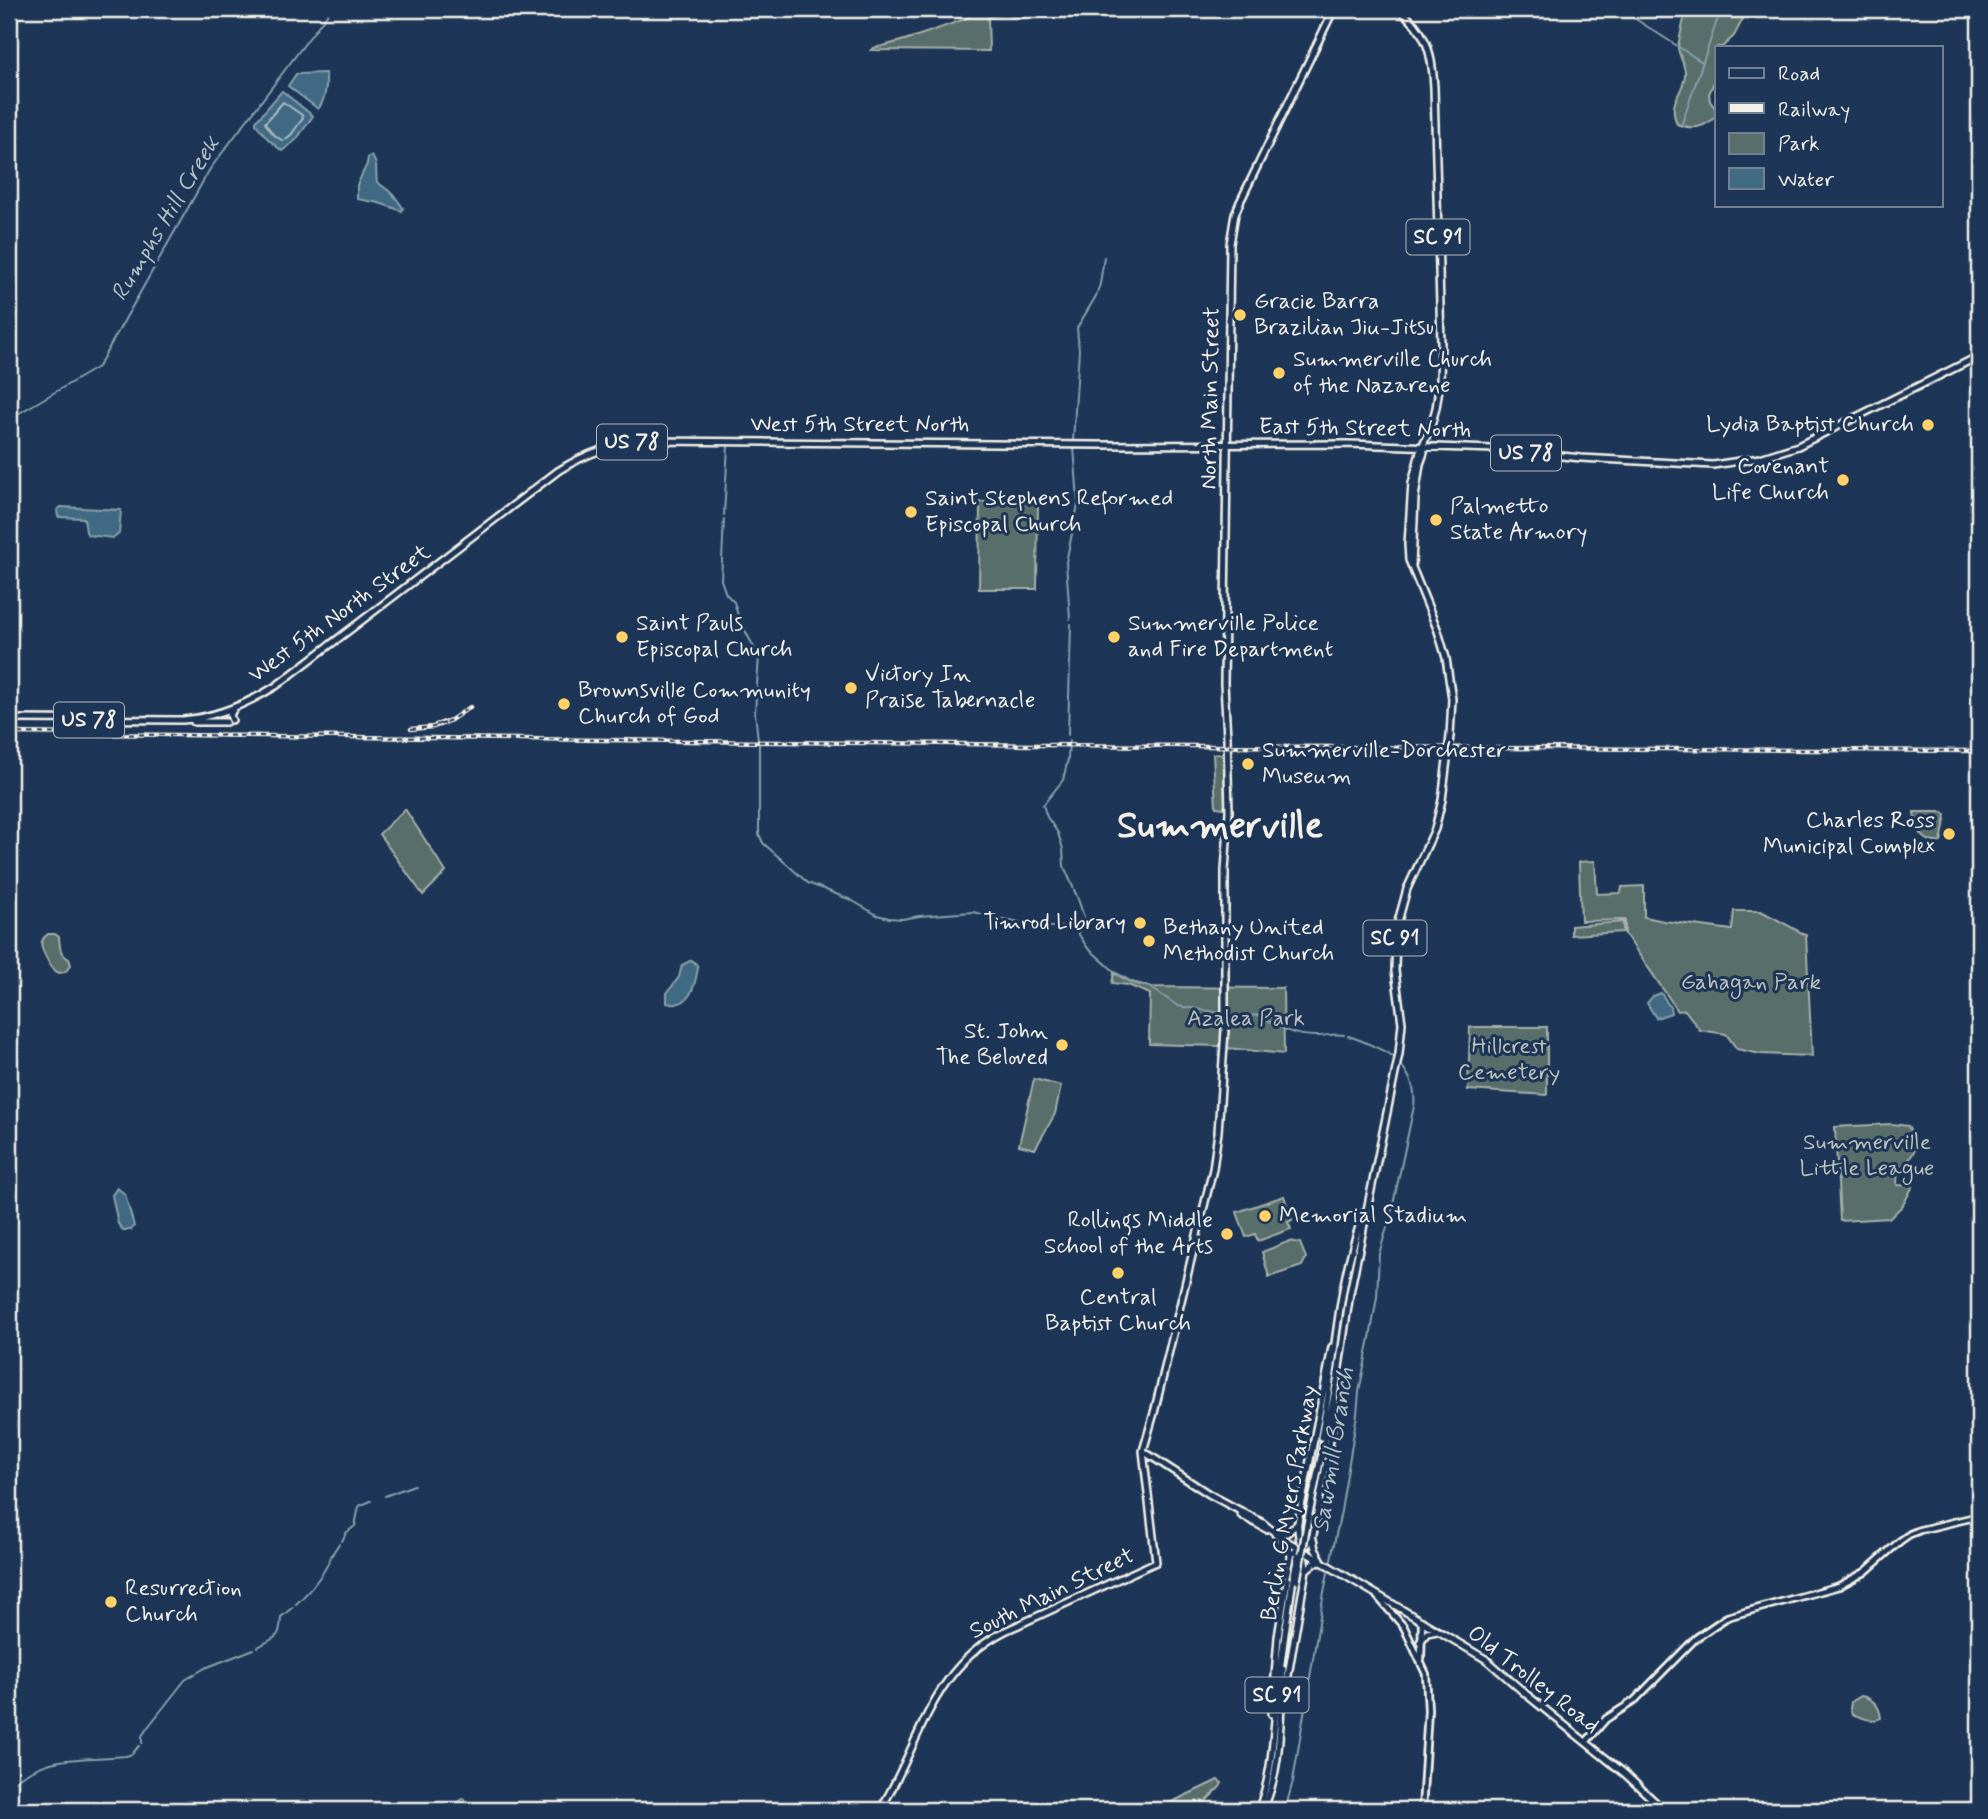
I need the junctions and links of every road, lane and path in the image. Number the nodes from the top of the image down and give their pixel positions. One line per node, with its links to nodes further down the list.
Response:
1 (1334, 9): 4 (main road, North Main Street)
2 (1398, 9): 5 (main road, Berlin G Myers Parkway / SC 91)
3 (1979, 356): 5 (main road, East 5th Street North / US 78)
4 (1228, 443): 5 (main road, East 5th Street North / US 78); 6 (main road, West 5th Street North / US 78); 10 (main road, North Main Street)
5 (1423, 447): 11 (main road, Berlin G Myers Parkway / SC 91, bridge)
6 (510, 507): 7 (main road, West 5th North Street / US 78)
7 (234, 708): 9 (main road, West 5th North Street / US 78); 9 (main road)
8 (9, 719): 9 (main road, West 5th North Street / US 78)
9 (188, 720)
10 (1229, 811): 14 (main road, South Main Street)
11 (1367, 1204): 12 (main road, Berlin G Myers Parkway / SC 91); 13 (main road, Berlin G Myers Parkway / SC 91)
12 (1338, 1317): 16 (main road, Berlin G Myers Parkway / SC 91); 17 (main road)
13 (1337, 1381): 16 (main road, Berlin G Myers Parkway / SC 91); 19 (main road)
14 (1143, 1451): 18 (main road, Old Trolley Road); 34 (main road, South Main Street)
15 (1979, 1516): 32 (main road)
16 (1307, 1519): 25 (main road, Berlin G Myers Parkway / SC 91, bridge)
17 (1298, 1522): 18 (main road); 21 (main road)
18 (1275, 1534): 20 (main road, Old Trolley Road)
19 (1313, 1535): 21 (main road); 23 (main road)
20 (1287, 1541): 21 (main road, Old Trolley Road); 22 (main road)
21 (1301, 1549): 22 (main road); 23 (main road, Old Trolley Road); 24 (main road)
22 (1292, 1556): 33 (main road)
23 (1324, 1562): 24 (main road); 26 (main road, Old Trolley Road)
24 (1306, 1570): 31 (main road)
25 (1295, 1579): 31 (main road, Berlin G Myers Parkway / SC 91); 33 (main road, Berlin G Myers Parkway / SC 91)
26 (1371, 1591): 27 (main road, Old Trolley Road); 30 (main road)
27 (1422, 1621): 28 (main road, Old Trolley Road); 29 (main road)
28 (1438, 1631): 29 (main road); 32 (main road, Old Trolley Road)
29 (1420, 1642): 30 (main road)
30 (1421, 1661): 36 (main road)
31 (1279, 1728): 35 (main road, Berlin G Myers Parkway / SC 91)
32 (1586, 1742): 37 (main road, Old Trolley Road)
33 (1271, 1749): 35 (main road, Berlin G Myers Parkway / SC 91)
34 (880, 1810)
35 (1261, 1810)
36 (1422, 1810)
37 (1664, 1810)

